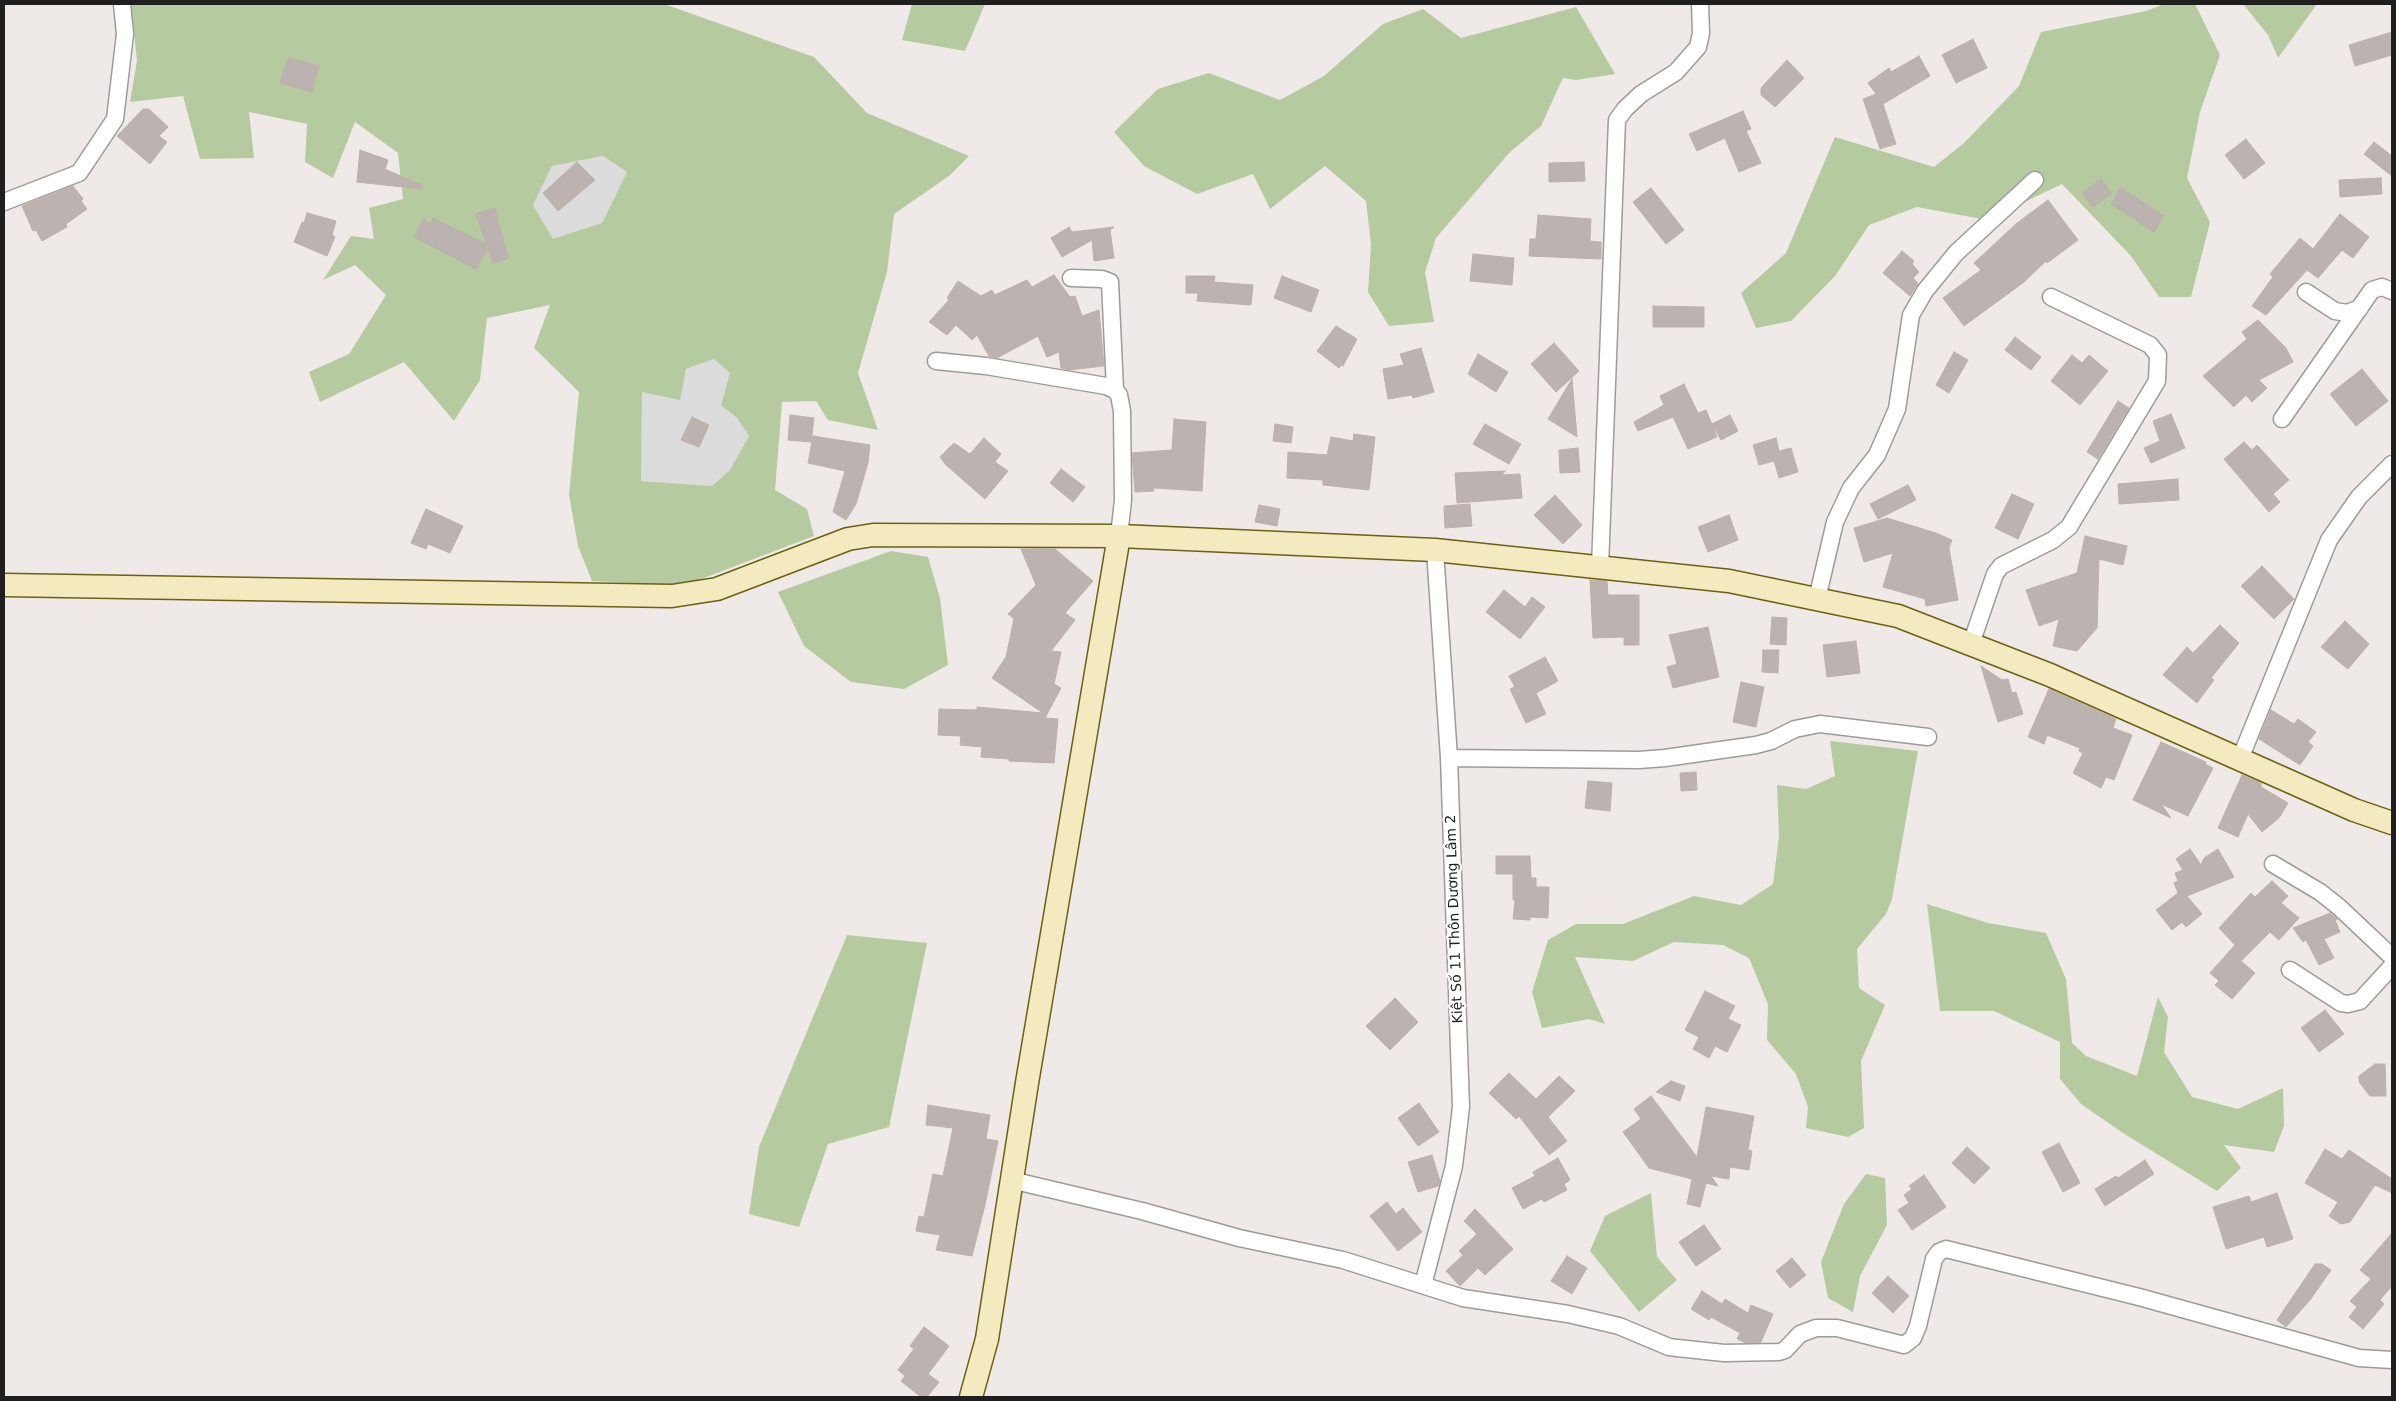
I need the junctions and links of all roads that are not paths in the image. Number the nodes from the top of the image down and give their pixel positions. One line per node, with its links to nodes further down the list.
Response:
1 (122, 4): 4 (street)
2 (1700, 4): 16 (street)
3 (2035, 180): 18 (street)
4 (4, 202)
5 (1071, 278): 11 (street)
6 (2392, 291): 9 (street)
7 (2306, 292): 9 (street)
8 (2051, 297): 19 (street)
9 (2360, 308): 12 (street)
10 (936, 361): 11 (street)
11 (1115, 390): 14 (street)
12 (2282, 419)
13 (2392, 464): 22 (street)
14 (1119, 536): 15 (street); 17 (street); 28 (street)
15 (1435, 550): 16 (street); 21 (street, Kiệt Số 11 Thôn Dương Lâm 2)
16 (1600, 567): 18 (street)
17 (4, 585)
18 (1817, 599): 19 (street)
19 (1972, 644): 22 (street)
20 (1928, 738): 21 (street)
21 (1449, 758): 29 (street, Kiệt Số 11 Thôn Dương Lâm 2)
22 (2240, 759): 23 (street)
23 (2392, 823)
24 (2272, 864): 25 (street)
25 (2392, 957)
26 (2392, 966): 27 (street)
27 (2290, 970)
28 (1011, 1180): 29 (street); 31 (street)
29 (1423, 1285): 30 (street)
30 (2392, 1360)
31 (971, 1397)

